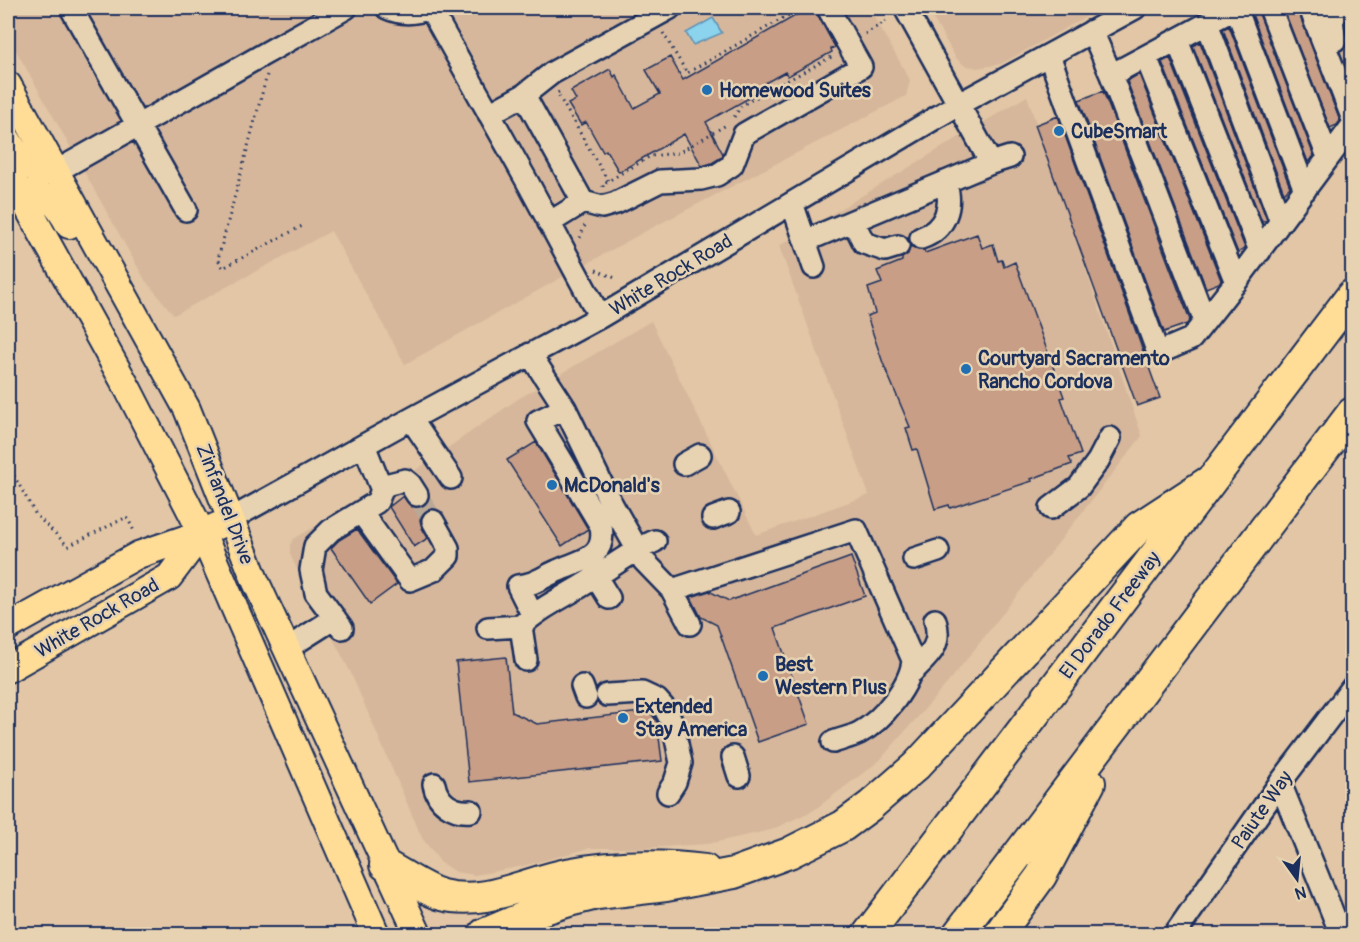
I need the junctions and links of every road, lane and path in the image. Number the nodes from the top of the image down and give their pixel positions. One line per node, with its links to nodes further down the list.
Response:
1 (71, 8): 31 (street)
2 (346, 8): 31 (street)
3 (387, 8): 4 (street)
4 (430, 8): 29 (street)
5 (670, 8): 27 (street)
6 (801, 8): 17 (path)
7 (828, 8): 20 (street)
8 (905, 8): 28 (street)
9 (1135, 8): 16 (street, White Rock Road)
10 (1236, 8): 15 (street); 39 (street)
11 (1270, 8): 34 (street)
12 (1310, 8): 30 (street)
13 (1341, 8): 19 (street)
14 (886, 21): 20 (path)
15 (1207, 23): 18 (street); 46 (street)
16 (1092, 31): 21 (street, White Rock Road); 24 (street)
17 (663, 33)
18 (1177, 40): 22 (street); 52 (street)
19 (1335, 40)
20 (849, 46): 36 (path); 42 (street)
21 (1048, 55): 28 (street, White Rock Road); 59 (street)
22 (1146, 57): 24 (street); 56 (street)
23 (268, 69): 47 (path)
24 (1111, 75): 59 (street)
25 (8, 85): 35 (main road, Zinfandel Drive)
26 (567, 87): 36 (path)
27 (524, 94): 29 (street); 40 (street)
28 (959, 104): 37 (street); 41 (street, White Rock Road)
29 (489, 114): 45 (street)
30 (1353, 117)
31 (138, 125): 35 (street); 43 (street)
32 (1353, 126): 34 (street)
33 (8, 140): 35 (main road)
34 (1328, 158): 39 (street)
35 (55, 172): 62 (main road, Zinfandel Drive)
36 (608, 181): 42 (path)
37 (945, 182): 44 (street); 48 (street)
38 (11, 188): 62 (main road); 79 (main road, Zinfandel Drive)
39 (1305, 190): 46 (street)
40 (583, 202): 42 (street); 45 (street)
41 (792, 203): 49 (street); 58 (street, White Rock Road)
42 (605, 206): 50 (path)
43 (186, 210)
44 (853, 221): 49 (street); 51 (street)
45 (549, 222): 58 (street)
46 (1281, 222): 52 (street)
47 (304, 225)
48 (921, 238)
49 (805, 241): 53 (street)
50 (580, 244)
51 (898, 246)
52 (1260, 250): 56 (street)
53 (814, 267)
54 (593, 268): 55 (path)
55 (615, 278)
56 (1236, 282): 59 (street)
57 (1353, 295): 71 (highway, El Dorado Freeway)
58 (600, 317): 63 (street, White Rock Road)
59 (1205, 321)
60 (12, 342): 61 (path)
61 (8, 344)
62 (157, 354): 76 (main road, Zinfandel Drive)
63 (530, 354): 64 (street); 66 (street, White Rock Road)
64 (565, 408): 80 (street); 86 (street)
65 (1353, 414): 97 (highway)
66 (411, 419): 68 (street, White Rock Road); 70 (street)
67 (1110, 438): 74 (street)
68 (364, 445): 72 (street); 76 (street, White Rock Road)
69 (8, 465): 78 (path)
70 (451, 478)
71 (1211, 480): 104 (highway); 108 (highway, El Dorado Freeway)
72 (381, 486): 73 (street); 75 (street)
73 (417, 495)
74 (1051, 508)
75 (361, 512): 77 (street); 91 (street)
76 (231, 519): 79 (main road, White Rock Road); 91 (main road, Zinfandel Drive)
77 (433, 521)
78 (134, 531)
79 (202, 533): 89 (main road, White Rock Road); 93 (main road, White Rock Road); 105 (main road, Zinfandel Drive)
80 (646, 545): 83 (street); 84 (street)
81 (938, 550): 82 (street)
82 (914, 559)
83 (596, 577): 85 (street); 86 (street)
84 (672, 590): 88 (street); 94 (street)
85 (609, 598)
86 (540, 617): 90 (street); 92 (street)
87 (935, 620): 94 (street)
88 (690, 624)
89 (8, 627)
90 (488, 628)
91 (286, 650): 103 (main road, Zinfandel Drive)
92 (526, 660)
93 (8, 669)
94 (912, 672): 98 (street)
95 (1353, 688): 99 (street, Paiute Way)
96 (607, 695): 101 (street)
97 (1133, 701): 109 (highway); 110 (highway)
98 (833, 742)
99 (1280, 783): 111 (street, Paiute Way); 112 (street)
100 (434, 784): 102 (street)
101 (668, 793)
102 (471, 811)
103 (385, 864): 104 (highway); 106 (main road, Zinfandel Drive)
104 (734, 873): 107 (highway)
105 (376, 934)
106 (418, 934)
107 (484, 934)
108 (868, 934)
109 (958, 934)
110 (999, 934)
111 (1175, 934)
112 (1341, 934)

